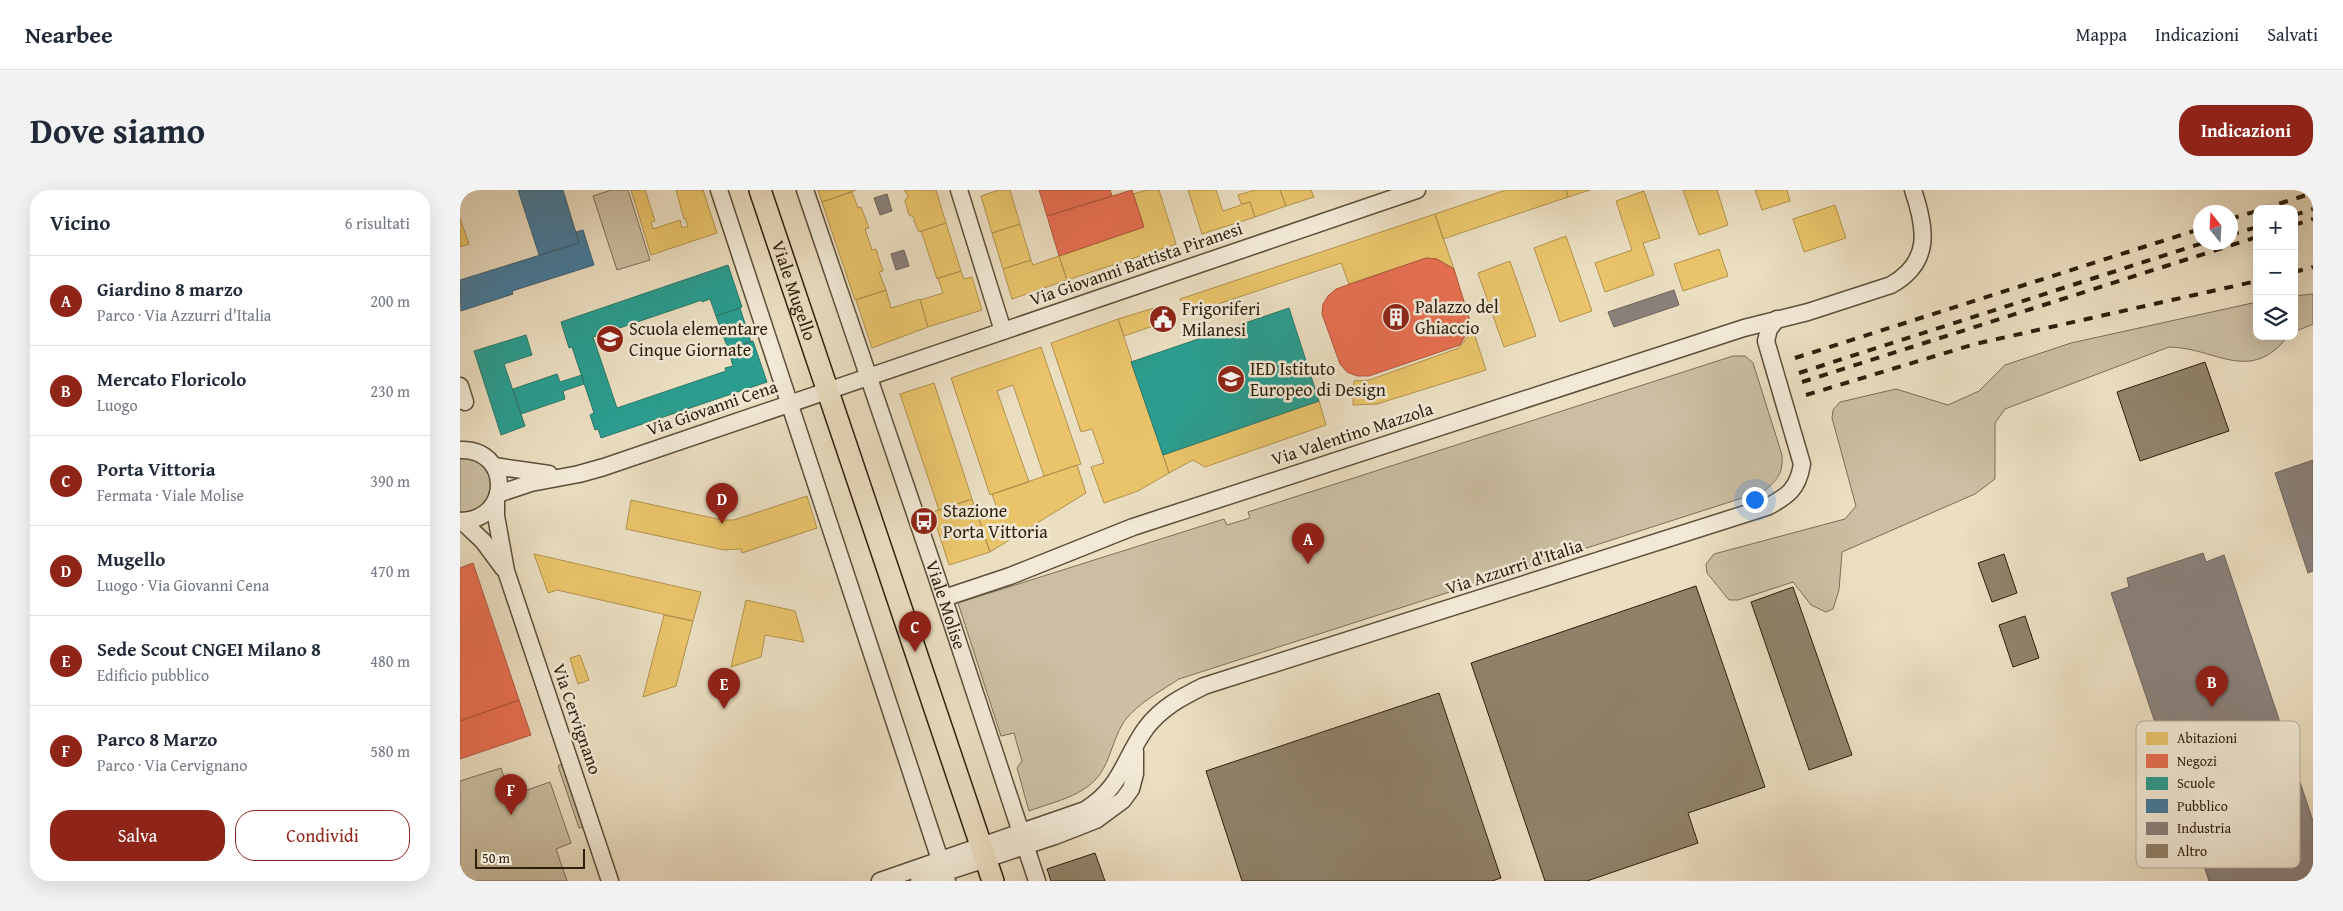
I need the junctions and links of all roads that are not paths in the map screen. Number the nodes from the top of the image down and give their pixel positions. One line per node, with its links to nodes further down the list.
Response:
1 (719, 190): 15 (street)
2 (760, 190): 13 (main road, Viale Mugello)
3 (804, 190): 11 (street)
4 (959, 190): 9 (street)
5 (1417, 190): 9 (street, Via Giovanni Battista Piranesi)
6 (1913, 190): 7 (street)
7 (1808, 312): 8 (street, Via Valentino Mazzola); 10 (street, Via Azzurri d'Italia)
8 (1778, 320): 10 (street, Via Azzurri d'Italia); 22 (street, Via Valentino Mazzola)
9 (1003, 331): 11 (street, Via Giovanni Battista Piranesi)
10 (1772, 360): 23 (street, Via Azzurri d'Italia)
11 (868, 376): 13 (street, Via Giovanni Cena); 22 (street, Viale Molise)
12 (460, 386): 14 (street)
13 (827, 390): 15 (street, Via Giovanni Cena); 24 (main road)
14 (465, 402)
15 (790, 403): 18 (street, Via Giovanni Cena); 25 (street)
16 (460, 450): 17 (street, Via Giovanni Cena)
17 (494, 466): 18 (street, Via Giovanni Cena); 19 (street)
18 (569, 476): 19 (street, Via Giovanni Cena)
19 (497, 498): 20 (street, Via Giovanni Cena); 21 (street, Via Cervignano)
20 (461, 521): 21 (street, Via Cervignano)
21 (506, 571): 26 (street, Via Cervignano)
22 (944, 598): 23 (street, Viale Molise)
23 (1023, 840): 24 (street); 30 (street, Viale Molise)
24 (983, 853): 25 (street); 29 (main road)
25 (944, 871): 27 (street); 28 (street)
26 (610, 881)
27 (880, 881)
28 (919, 881)
29 (993, 881)
30 (1037, 881)

